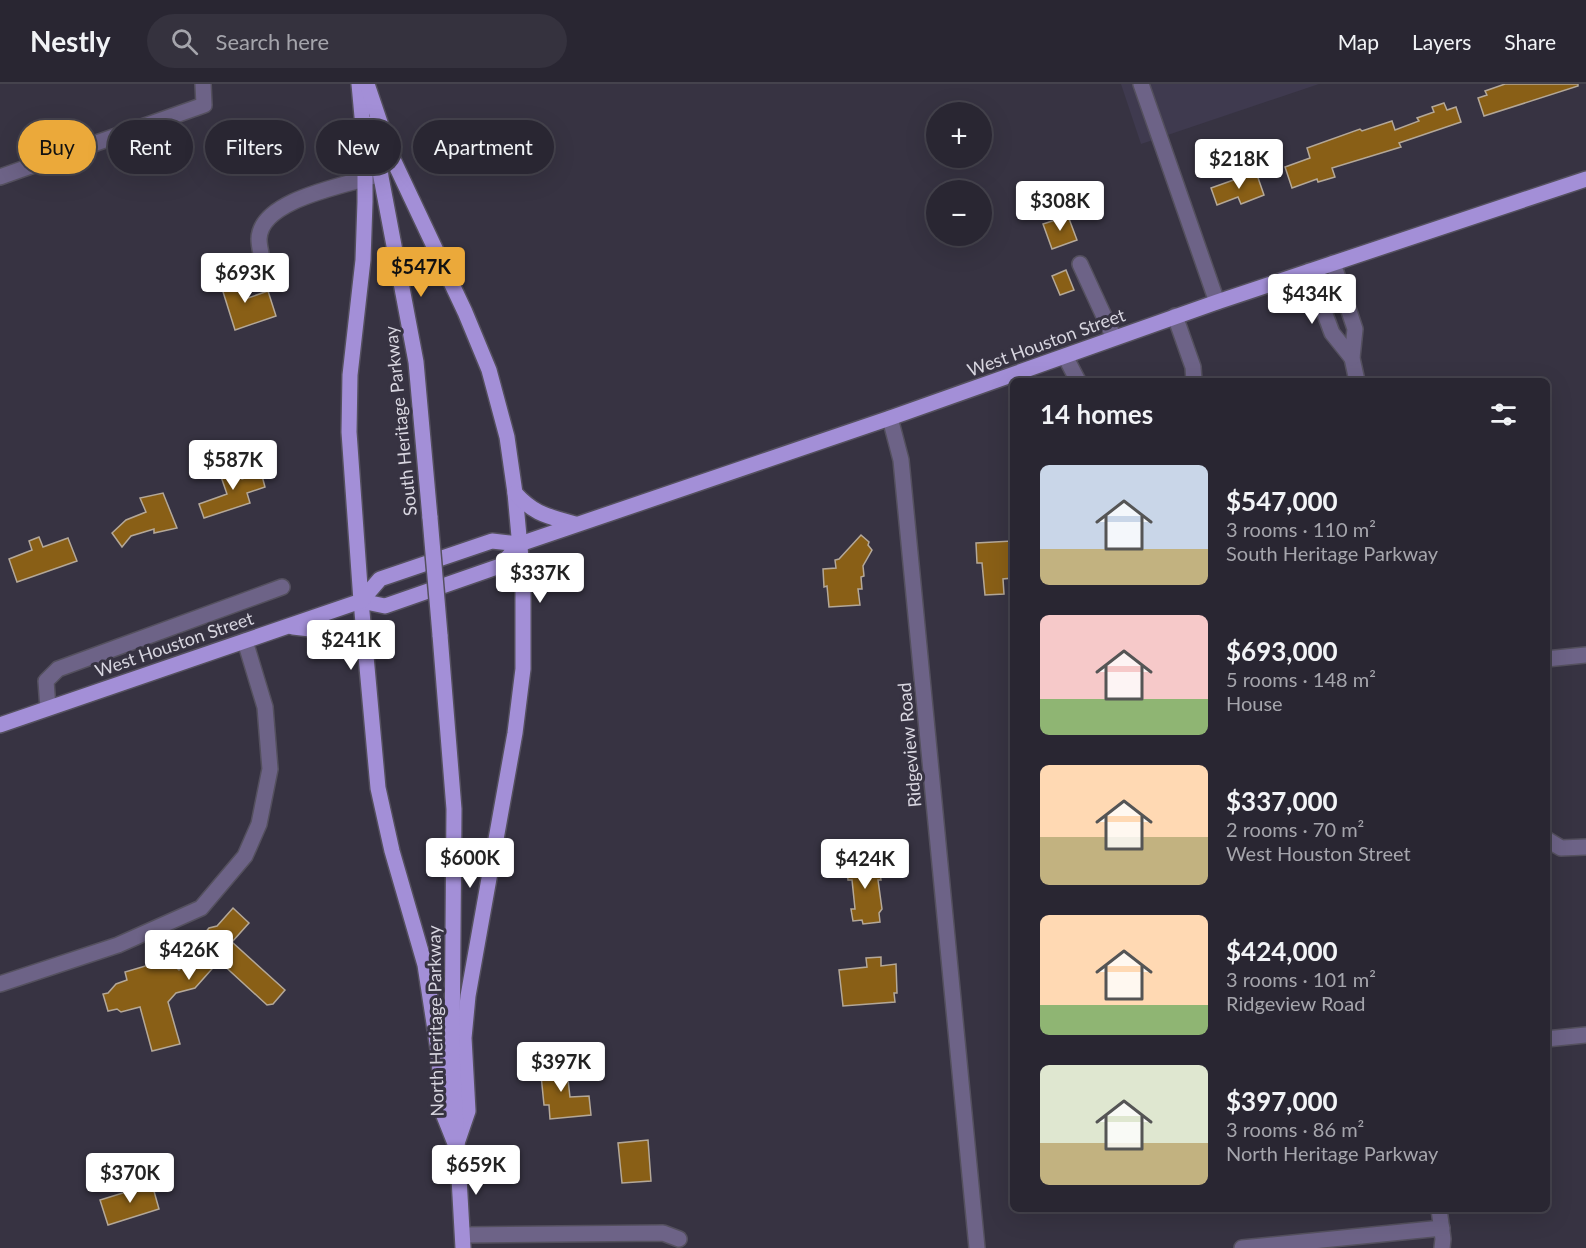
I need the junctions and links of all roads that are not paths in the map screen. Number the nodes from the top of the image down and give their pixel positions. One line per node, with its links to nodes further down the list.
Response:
1 (203, 84): 6 (street)
2 (363, 84): 4 (main road, South Heritage Parkway); 8 (main road); 22 (main road)
3 (1141, 84): 13 (street)
4 (370, 120)
5 (381, 174): 8 (street); 25 (main road, South Heritage Parkway, bridge)
6 (0, 177)
7 (1586, 178): 9 (main road, West Houston Street)
8 (365, 180): 11 (street); 27 (main road)
9 (1333, 263): 12 (main road, West Houston Street); 17 (street)
10 (1080, 264): 15 (street)
11 (265, 271)
12 (1309, 271): 13 (main road, West Houston Street); 17 (street)
13 (1217, 302): 14 (main road, West Houston Street)
14 (1175, 316): 15 (main road, West Houston Street); 19 (street)
15 (1114, 338): 16 (main road, West Houston Street)
16 (1065, 356): 18 (street); 21 (main road, West Houston Street)
17 (1352, 358): 20 (street)
18 (1076, 378)
19 (1194, 378)
20 (1357, 378)
21 (890, 418): 23 (main road, West Houston Street); 45 (street, Ridgeview Road)
22 (515, 493): 23 (main road); 24 (main road)
23 (576, 524): 24 (main road, West Houston Street)
24 (520, 544): 27 (main road, West Houston Street); 27 (main road, West Houston Street); 40 (main road)
25 (435, 577): 40 (main road, North Heritage Parkway, bridge)
26 (282, 587): 33 (street)
27 (361, 601): 28 (main road, West Houston Street); 30 (main road)
28 (287, 626): 29 (main road, West Houston Street); 30 (main road)
29 (245, 640): 33 (main road, West Houston Street); 37 (street)
30 (366, 654): 40 (main road)
31 (1586, 655): 32 (street)
32 (1550, 659)
33 (48, 708): 34 (main road, West Houston Street)
34 (0, 725)
35 (1550, 842): 36 (street)
36 (1586, 847)
37 (0, 984)
38 (1586, 1035): 39 (street)
39 (1550, 1039)
40 (456, 1146): 44 (main road, North Heritage Parkway)
41 (1439, 1212): 42 (street)
42 (1442, 1228): 46 (street); 47 (street)
43 (679, 1239): 44 (street)
44 (463, 1241)
45 (977, 1248)
46 (1242, 1248)
47 (1442, 1248)

